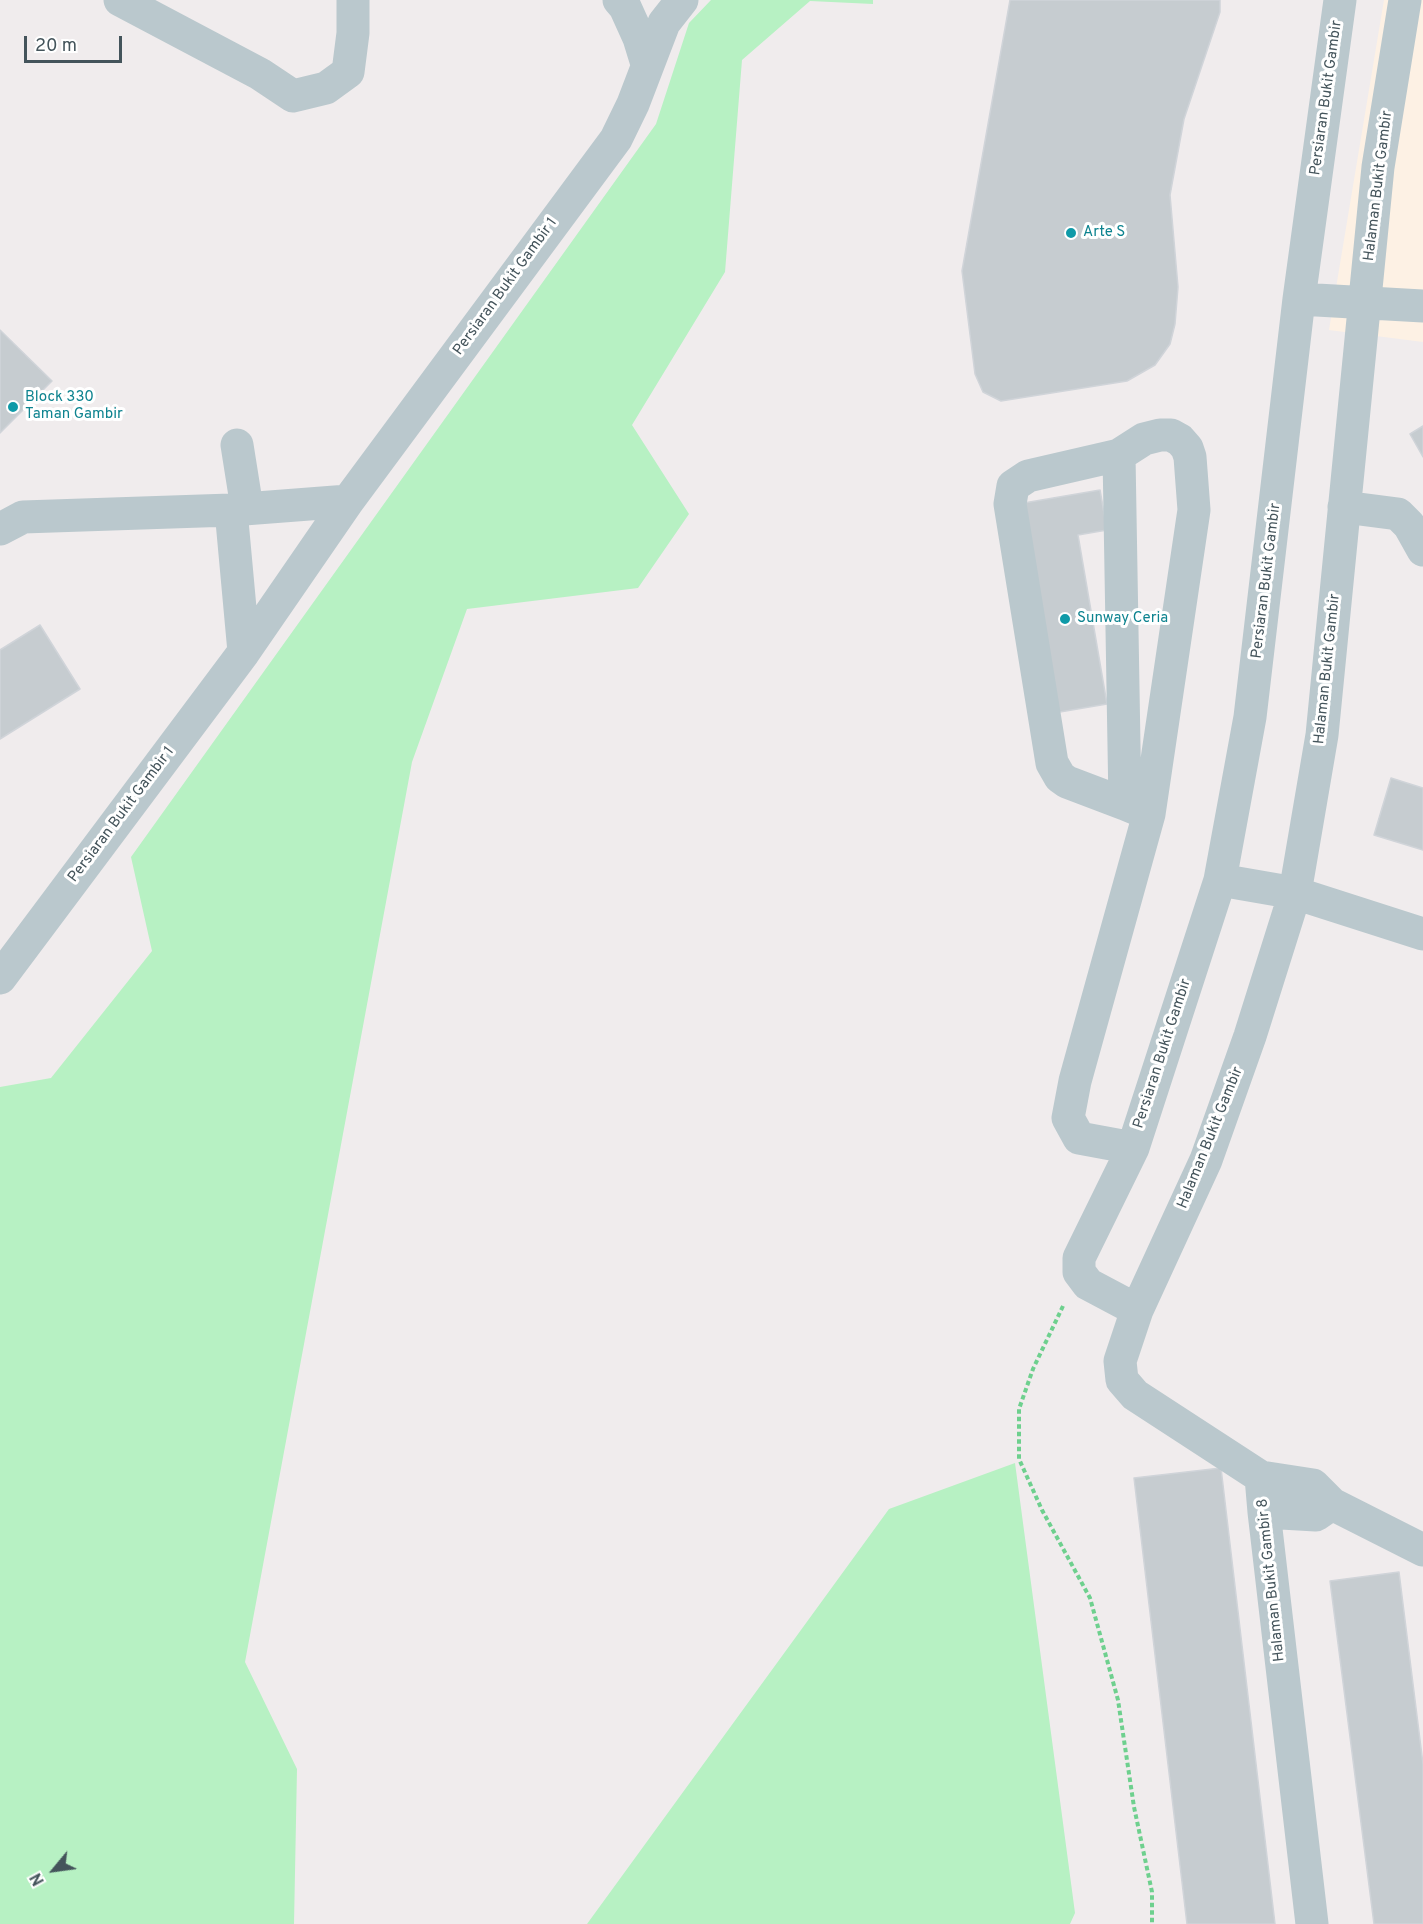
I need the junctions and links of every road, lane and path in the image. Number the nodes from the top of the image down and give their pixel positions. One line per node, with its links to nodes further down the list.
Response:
1 (120, 0): 2 (street)
2 (353, 0)
3 (619, 0): 7 (street)
4 (682, 0): 7 (street, Persiaran Bukit Gambir 1)
5 (1340, 0): 8 (street, Persiaran Bukit Gambir)
6 (1405, 0): 9 (street, Halaman Bukit Gambir)
7 (647, 64): 13 (street, Persiaran Bukit Gambir 1)
8 (1299, 299): 9 (street); 20 (street, Persiaran Bukit Gambir)
9 (1365, 302): 10 (street); 14 (street, Halaman Bukit Gambir)
10 (1423, 306)
11 (237, 445): 15 (street)
12 (1131, 447): 19 (street); 19 (street, Persiaran Bukit Gambir); 19 (street, Persiaran Bukit Gambir)
13 (348, 501): 15 (street); 18 (street, Persiaran Bukit Gambir 1)
14 (1344, 507): 17 (street); 21 (street, Halaman Bukit Gambir)
15 (239, 509): 16 (street); 18 (street)
16 (0, 529)
17 (1423, 550)
18 (244, 652): 23 (street, Persiaran Bukit Gambir 1)
19 (1137, 809): 24 (street, Persiaran Bukit Gambir)
20 (1220, 880): 21 (street); 24 (street, Persiaran Bukit Gambir)
21 (1295, 893): 22 (street); 26 (street, Halaman Bukit Gambir)
22 (1423, 934)
23 (0, 978)
24 (1133, 1148): 25 (street, Persiaran Bukit Gambir)
25 (1079, 1272): 26 (street); 31 (path)
26 (1137, 1310): 27 (street, Halaman Bukit Gambir 8)
27 (1261, 1477): 28 (street); 29 (street, Halaman Bukit Gambir 8)
28 (1332, 1504): 29 (street); 30 (street)
29 (1264, 1512): 32 (street, Halaman Bukit Gambir 8)
30 (1423, 1550)
31 (1152, 1924)
32 (1312, 1924)

